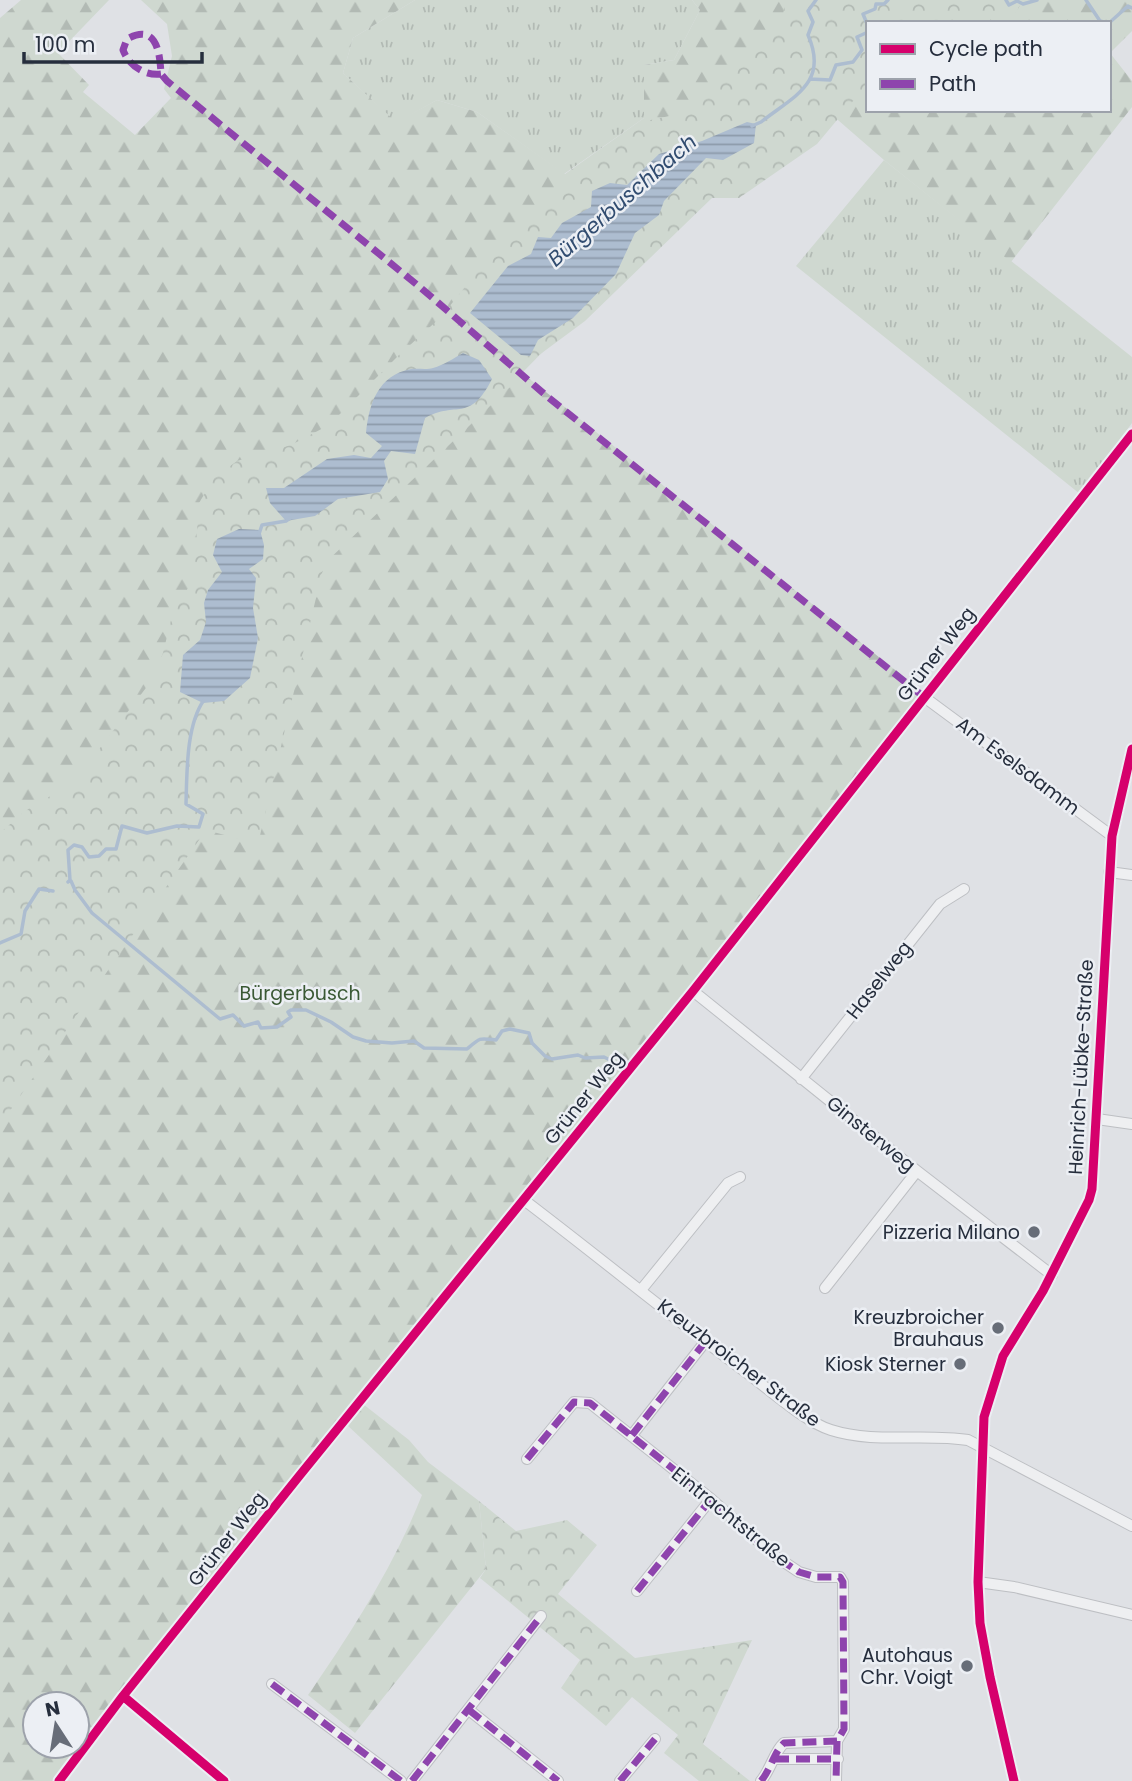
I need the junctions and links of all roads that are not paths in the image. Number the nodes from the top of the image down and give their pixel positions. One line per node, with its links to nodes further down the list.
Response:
1 (1132, 434): 2 (street, Grüner Weg)
2 (924, 697): 4 (street, Am Eselsdamm); 8 (street, Grüner Weg)
3 (1132, 749): 4 (street, Heinrich-Lübke-Straße)
4 (1112, 836): 5 (street, Heinrich-Lübke-Straße)
5 (1109, 872): 6 (street); 10 (street, Heinrich-Lübke-Straße)
6 (1132, 875)
7 (964, 889): 9 (street, Haselweg)
8 (693, 991): 9 (street, Ginsterweg); 14 (street, Grüner Weg)
9 (801, 1079): 12 (street, Ginsterweg)
10 (1097, 1119): 11 (street); 15 (street, Heinrich-Lübke-Straße)
11 (1132, 1124)
12 (917, 1171): 15 (street, Ginsterweg); 16 (street)
13 (740, 1177): 17 (street)
14 (524, 1200): 17 (street, Kreuzbroicher Straße); 29 (street, Grüner Weg)
15 (1052, 1275): 20 (street, Heinrich-Lübke-Straße)
16 (825, 1288)
17 (641, 1290): 18 (street, Kreuzbroicher Straße)
18 (705, 1342): 19 (street); 20 (street, Kreuzbroicher Straße)
19 (632, 1435): 21 (street, Eintrachtstraße); 22 (street, Eintrachtstraße)
20 (982, 1447): 23 (street, Kreuzbroicher Straße); 24 (street, Heinrich-Lübke-Straße)
21 (527, 1459)
22 (711, 1499): 25 (street); 32 (street, Eintrachtstraße)
23 (1132, 1526)
24 (978, 1582): 26 (street); 43 (street, Heinrich-Lübke-Straße)
25 (637, 1591)
26 (1132, 1615)
27 (541, 1616): 30 (street)
28 (272, 1684): 37 (street)
29 (123, 1696): 35 (street, Grüner Weg); 36 (street)
30 (469, 1710): 38 (street); 39 (street)
31 (655, 1739): 40 (street)
32 (837, 1741): 33 (street); 34 (street, Eintrachtstraße)
33 (775, 1759): 34 (street); 41 (street)
34 (838, 1759): 42 (street, Eintrachtstraße)
35 (59, 1781)
36 (224, 1781)
37 (401, 1781)
38 (412, 1781)
39 (558, 1781)
40 (620, 1781)
41 (761, 1781)
42 (836, 1781)
43 (1014, 1781)

